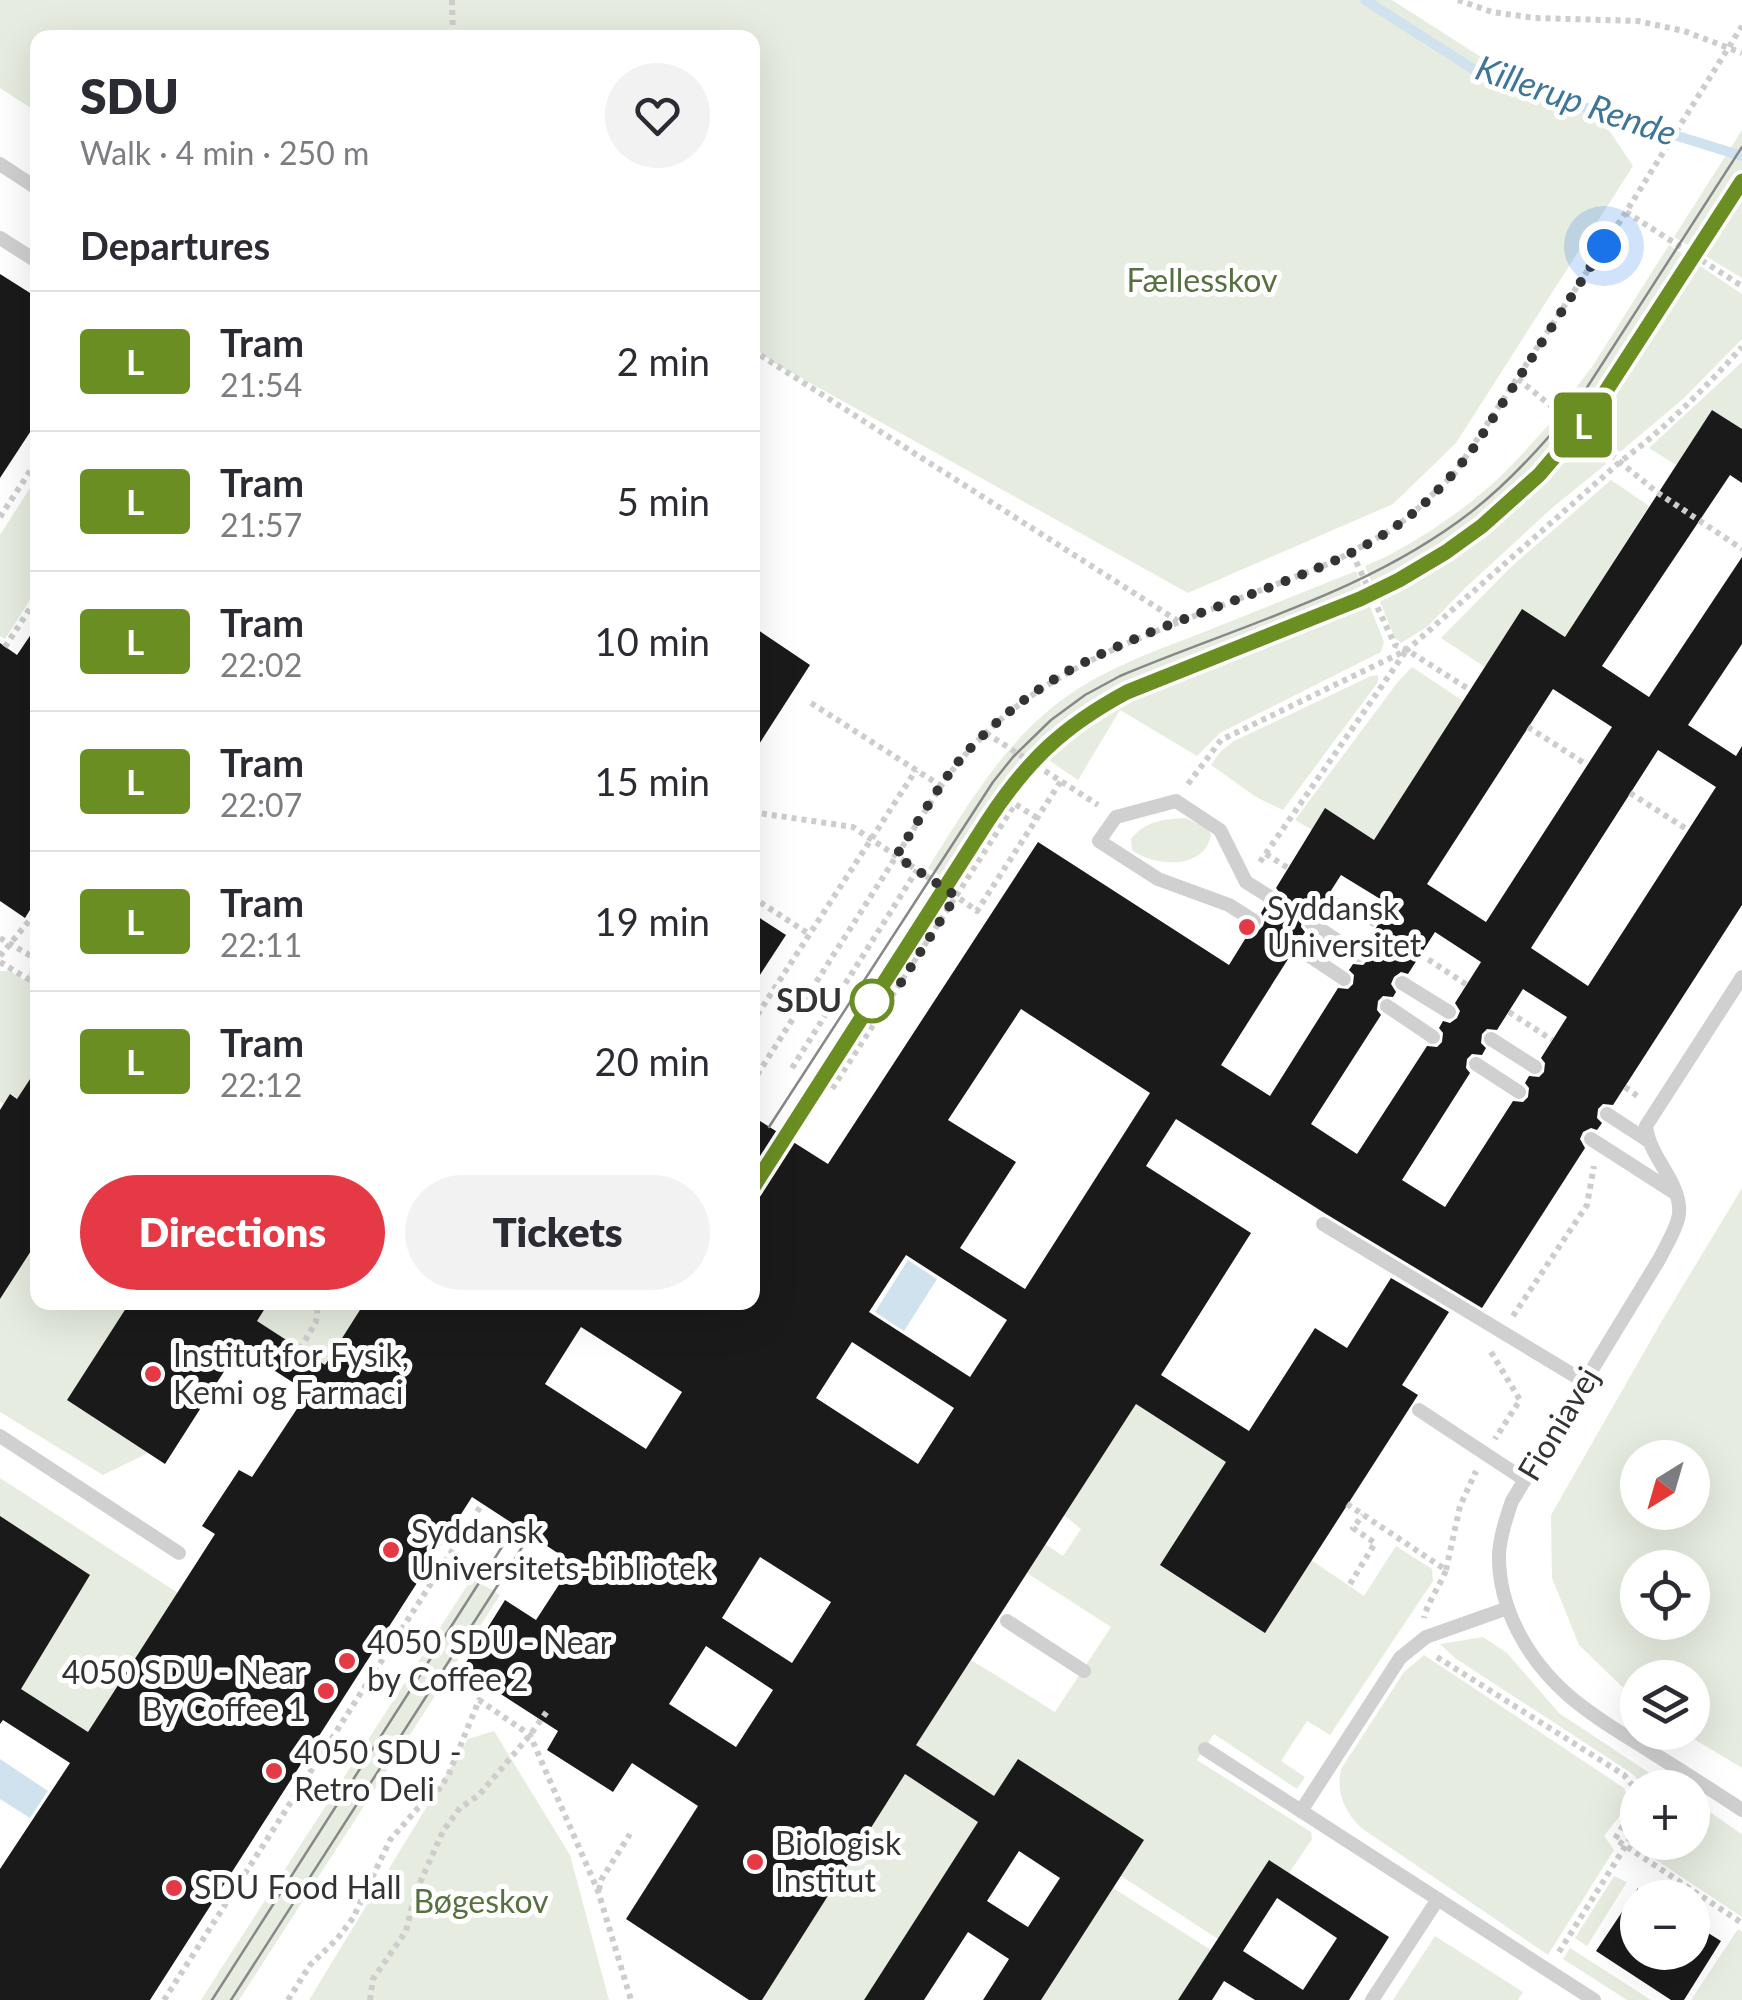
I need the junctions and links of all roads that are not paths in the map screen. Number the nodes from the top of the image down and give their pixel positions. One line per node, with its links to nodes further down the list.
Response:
1 (0, 164): 2 (lane)
2 (30, 184)
3 (0, 238): 4 (lane)
4 (30, 255)
5 (1270, 897): 6 (lane)
6 (1254, 921)
7 (1311, 923): 9 (lane)
8 (1296, 947): 11 (lane)
9 (1359, 954)
10 (1742, 976): 22 (lane)
11 (1344, 979)
12 (1402, 982): 14 (lane)
13 (1387, 1006): 15 (lane)
14 (1449, 1012)
15 (1433, 1036)
16 (1492, 1039): 18 (lane)
17 (1476, 1064): 19 (lane)
18 (1534, 1067)
19 (1519, 1092)
20 (1607, 1114): 22 (lane)
21 (1591, 1139): 23 (lane)
22 (1647, 1140): 23 (lane)
23 (1678, 1195): 25 (lane, Fioniavej)
24 (1324, 1224): 25 (lane)
25 (1584, 1382): 28 (lane, Fioniavej)
26 (1419, 1410): 28 (lane)
27 (0, 1436): 29 (lane)
28 (1525, 1480): 30 (lane, Fioniavej)
29 (180, 1553)
30 (1508, 1608): 34 (lane, Fioniavej); 35 (lane)
31 (1006, 1621): 32 (lane)
32 (1084, 1671)
33 (1205, 1749): 35 (lane)
34 (1742, 1810)
35 (1301, 1811): 36 (lane)
36 (1438, 1899): 37 (lane); 38 (lane)
37 (1372, 2000)
38 (1594, 2000)

